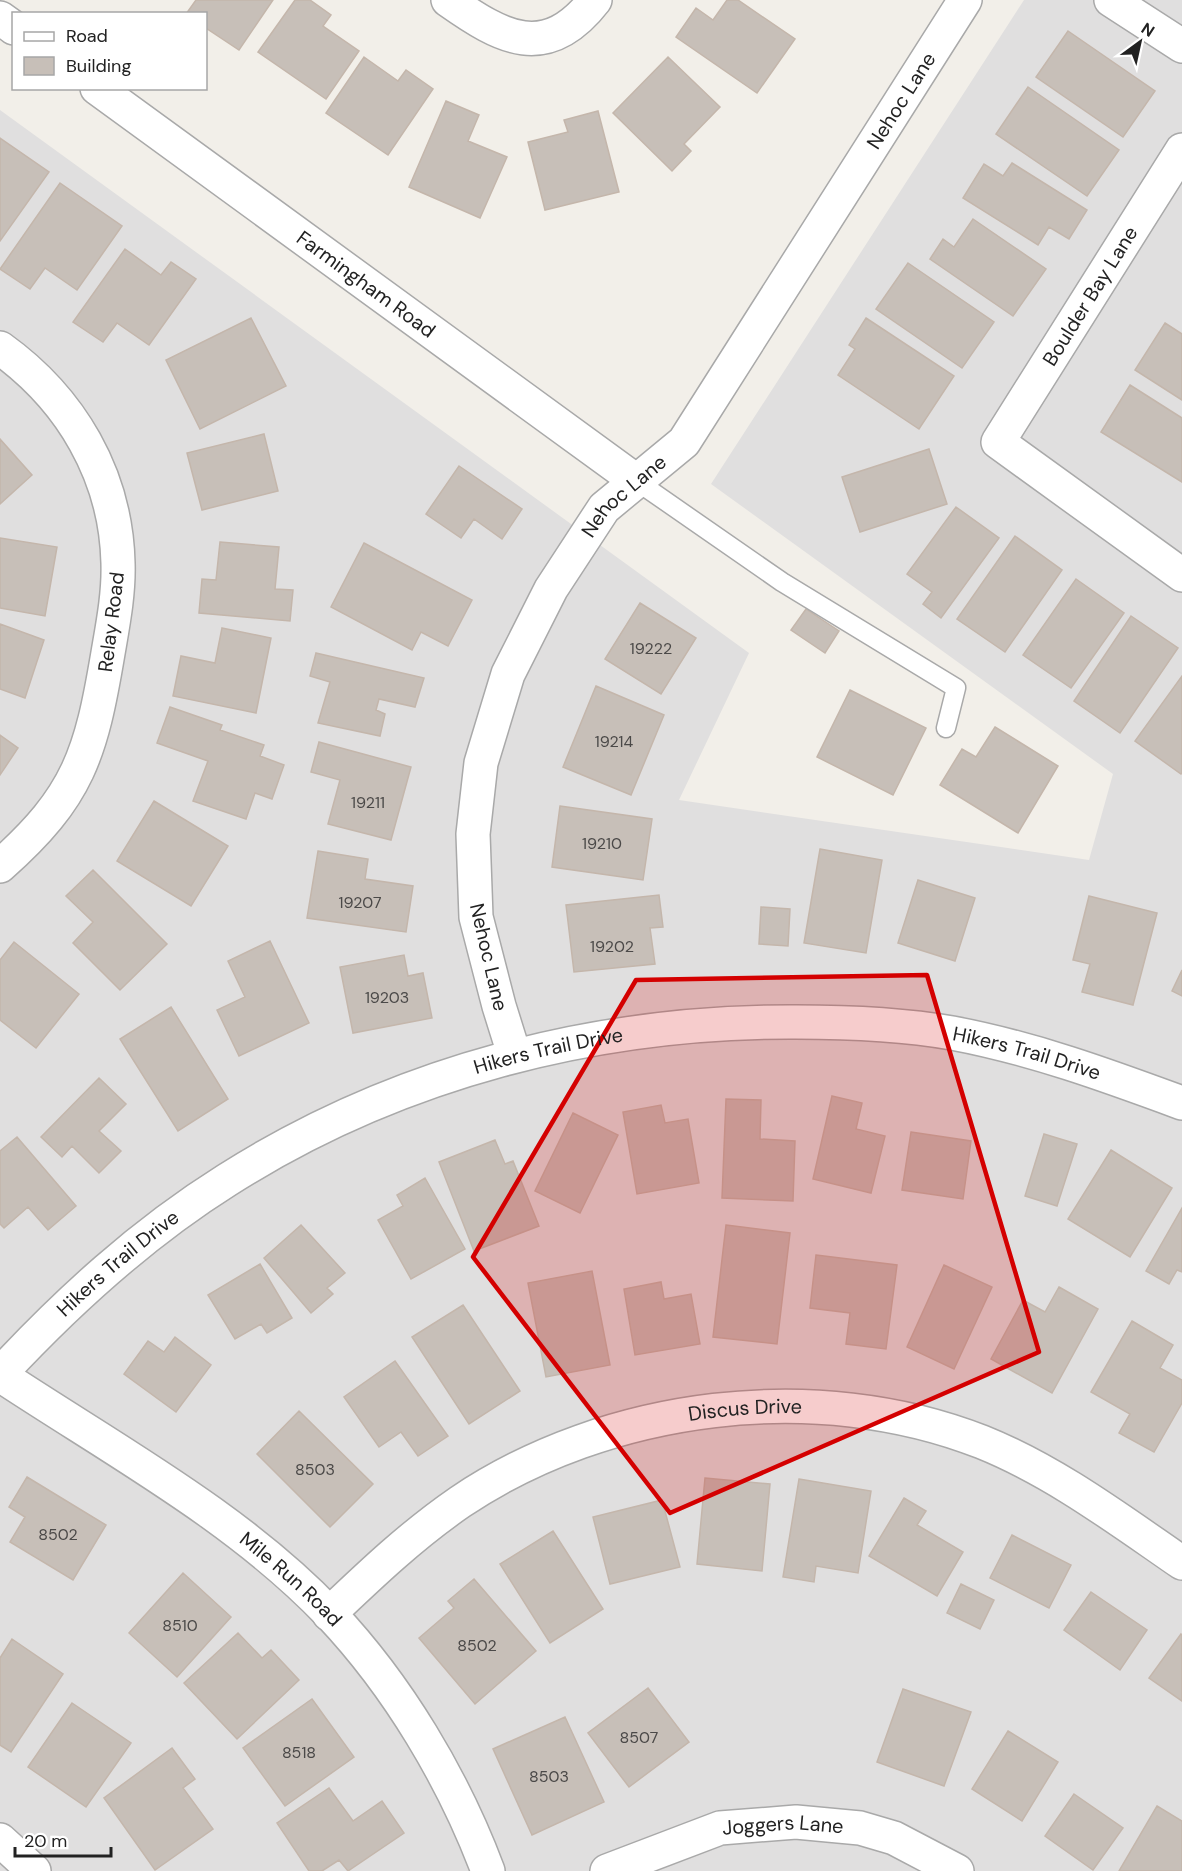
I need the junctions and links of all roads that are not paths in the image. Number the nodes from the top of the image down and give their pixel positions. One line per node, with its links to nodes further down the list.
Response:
1 (448, 0): 2 (street)
2 (595, 0)
3 (965, 0): 9 (street, Nehoc Lane)
4 (1129, 5): 5 (street)
5 (1182, 46)
6 (100, 90): 9 (street, Farmingham Road)
7 (1182, 150): 10 (street, Boulder Bay Lane)
8 (0, 348): 12 (street, Relay Road)
9 (635, 480): 11 (lane); 13 (street, Nehoc Lane)
10 (1182, 575)
11 (946, 728)
12 (0, 866)
13 (514, 1054): 14 (street, Hikers Trail Drive); 15 (street, Hikers Trail Drive)
14 (1182, 1103)
15 (0, 1375): 17 (street, Mile Run Road)
16 (1182, 1563): 17 (street, Discus Drive)
17 (329, 1614): 20 (street, Mile Run Road)
18 (0, 1840): 19 (street)
19 (34, 1871)
20 (488, 1871)
21 (607, 1871): 22 (street, Joggers Lane)
22 (957, 1871)

